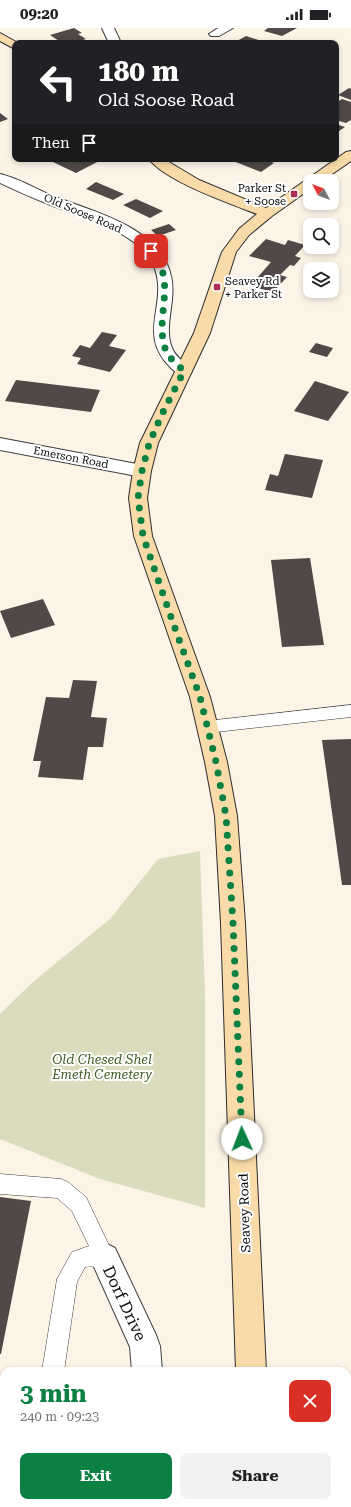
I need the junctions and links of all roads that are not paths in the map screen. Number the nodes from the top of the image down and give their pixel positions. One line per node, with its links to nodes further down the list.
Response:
1 (108, 28): 5 (street)
2 (227, 28): 3 (street)
3 (215, 34)
4 (0, 36): 6 (street)
5 (114, 40)
6 (12, 44)
7 (351, 155): 9 (street)
8 (159, 162): 12 (street)
9 (323, 174)
10 (0, 178): 13 (street, Old Soose Road)
11 (303, 188): 12 (street, Seavey Road)
12 (267, 213): 13 (street, Seavey Road)
13 (184, 371): 15 (street, Seavey Road)
14 (0, 444): 15 (street, Emerson Road)
15 (142, 471): 17 (street, Seavey Road)
16 (351, 711): 17 (lane)
17 (208, 727): 22 (street, Seavey Road)
18 (0, 1184): 19 (lane)
19 (105, 1258): 20 (lane); 21 (street, Dorf Drive)
20 (54, 1367)
21 (147, 1367)
22 (251, 1367)

